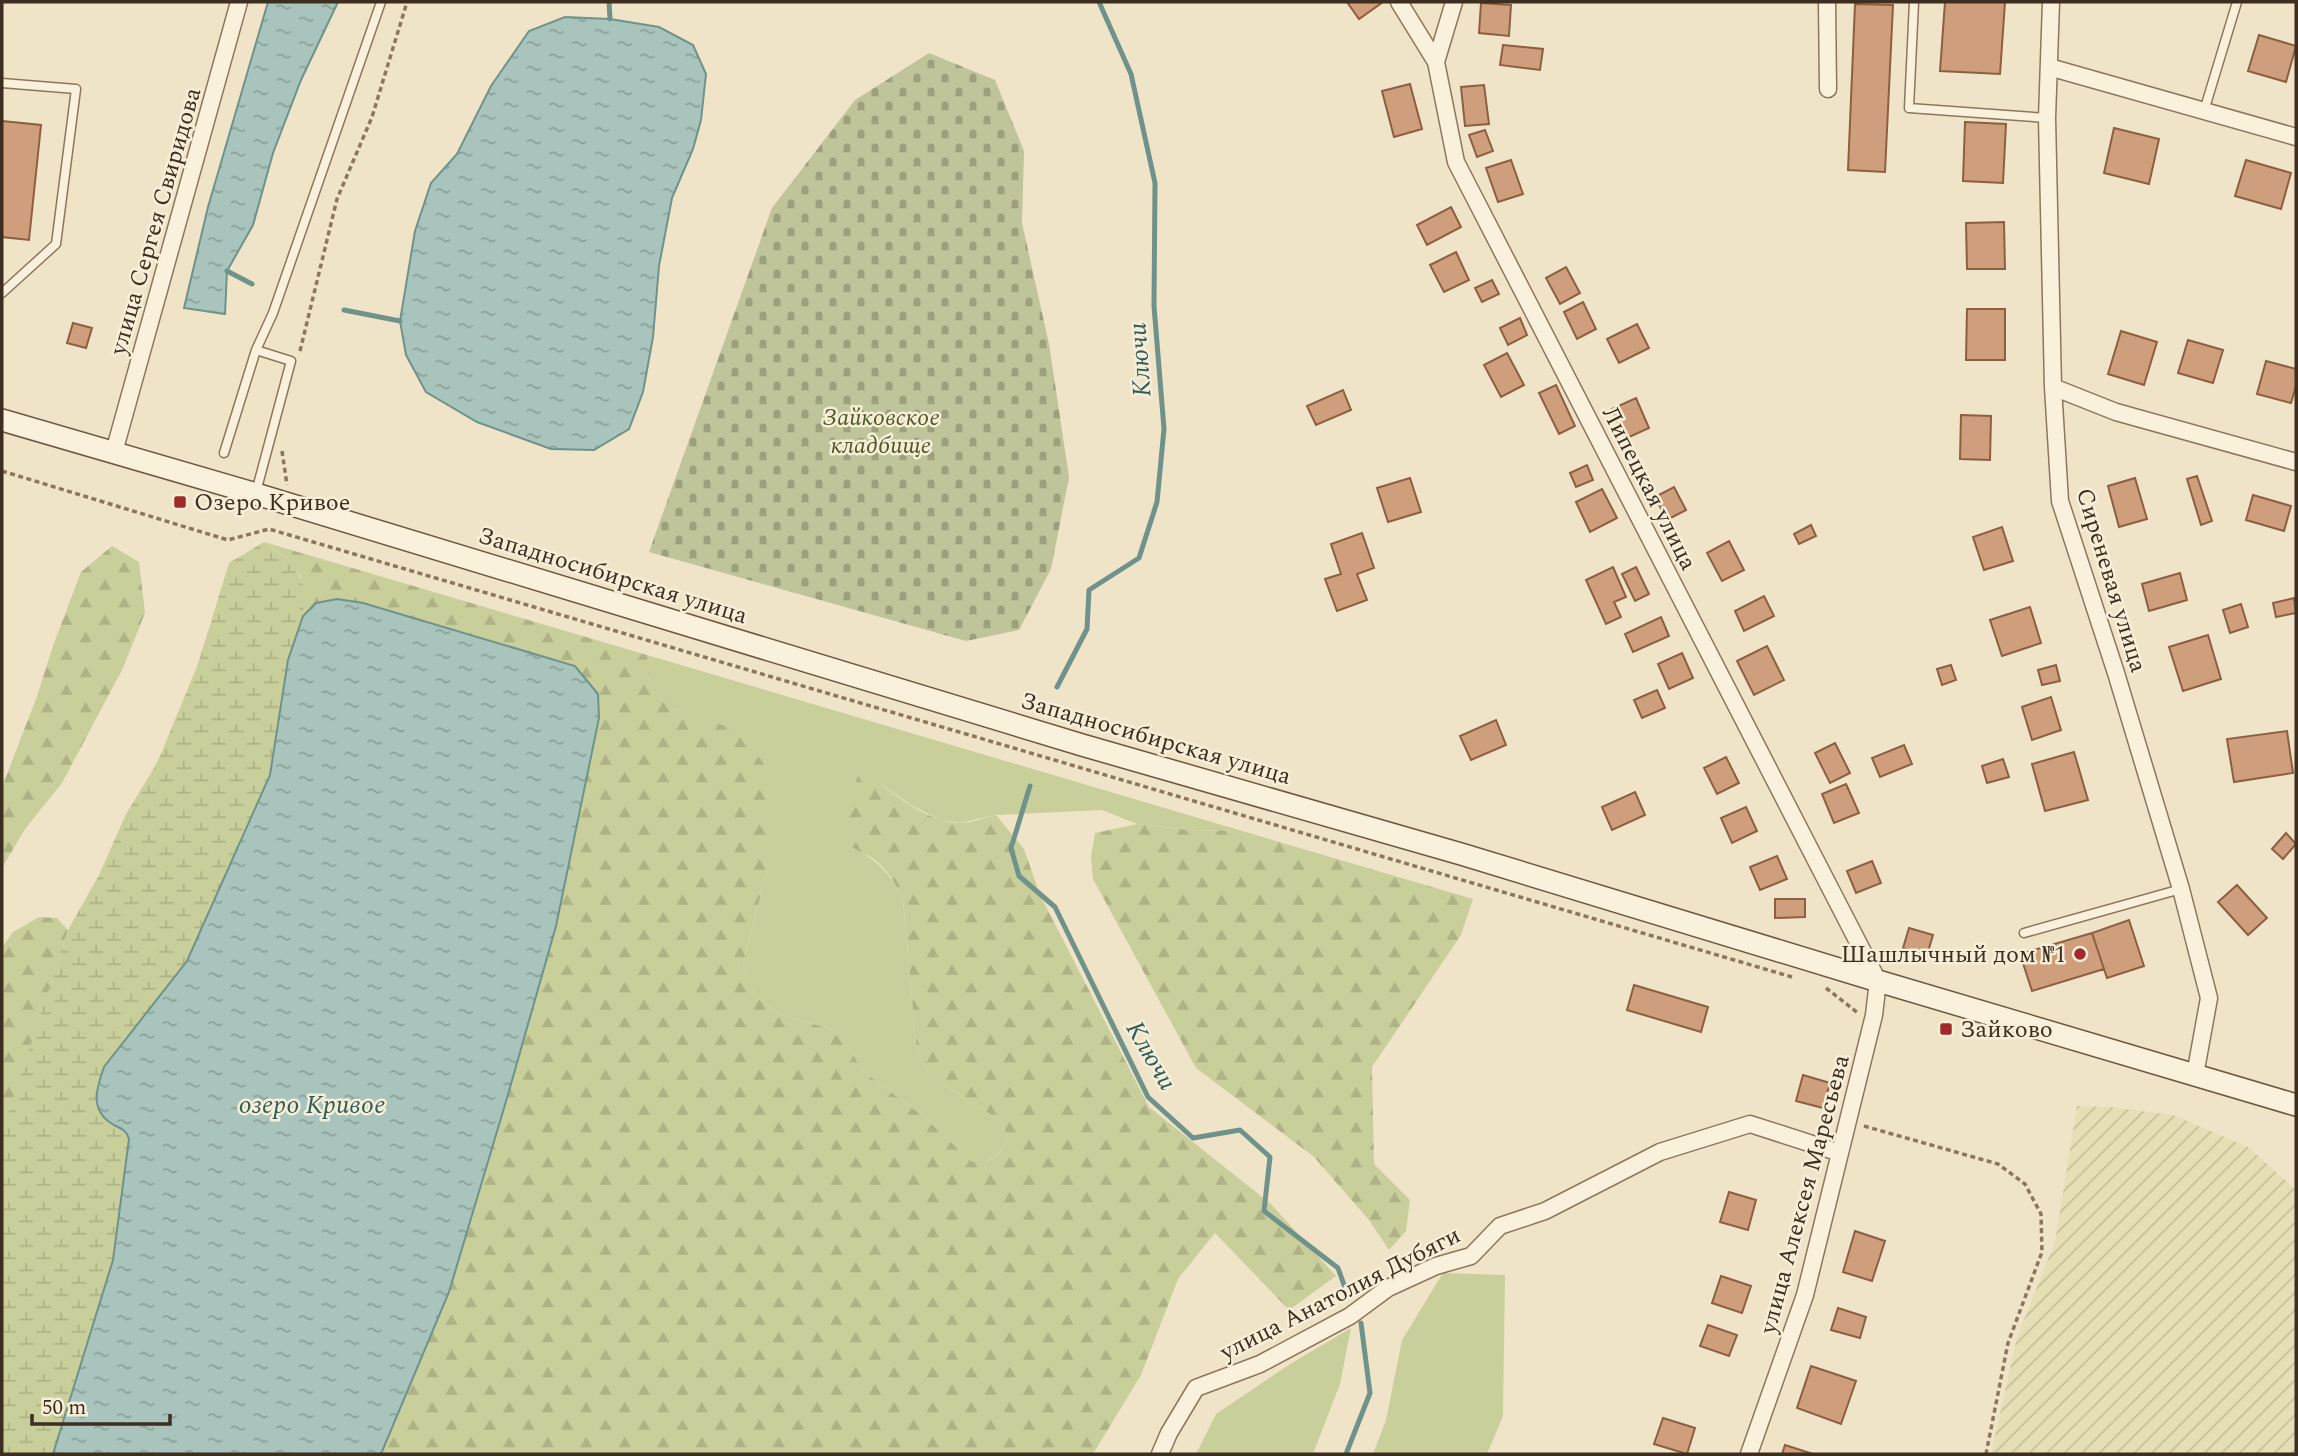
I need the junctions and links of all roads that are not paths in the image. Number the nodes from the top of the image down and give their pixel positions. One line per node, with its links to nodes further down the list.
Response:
1 (239, 2): 20 (street, улица Сергея Свиридова)
2 (381, 2): 17 (lane)
3 (1399, 2): 9 (street)
4 (1454, 2): 9 (street, Липецкая улица)
5 (1827, 2): 12 (street)
6 (1914, 2): 14 (lane)
7 (2051, 2): 10 (street, Сиреневая улица)
8 (2237, 2): 13 (lane)
9 (1436, 62): 26 (street, Липецкая улица)
10 (2049, 67): 13 (street); 14 (street, Сиреневая улица)
11 (2, 83): 16 (lane)
12 (1828, 89)
13 (2204, 111): 15 (street)
14 (2047, 118): 18 (street, Сиреневая улица)
15 (2296, 137)
16 (2, 293)
17 (256, 350): 21 (lane); 23 (lane)
18 (2053, 387): 22 (street); 24 (street, Сиреневая улица)
19 (2, 420): 20 (main road, Западносибирская улица)
20 (114, 452): 23 (main road, Западносибирская улица)
21 (225, 453)
22 (2296, 462)
23 (256, 494): 26 (main road, Западносибирская улица)
24 (2181, 889): 25 (lane); 27 (street, Сиреневая улица)
25 (2024, 933)
26 (1878, 981): 27 (main road, Западносибирская улица); 29 (street, улица Алексея Маресьева)
27 (2195, 1075): 28 (main road, Западносибирская улица)
28 (2296, 1105)
29 (1840, 1153): 30 (street, улица Анатолия Дубяги); 31 (street, улица Алексея Маресьева)
30 (1160, 1454)
31 (1749, 1454)

